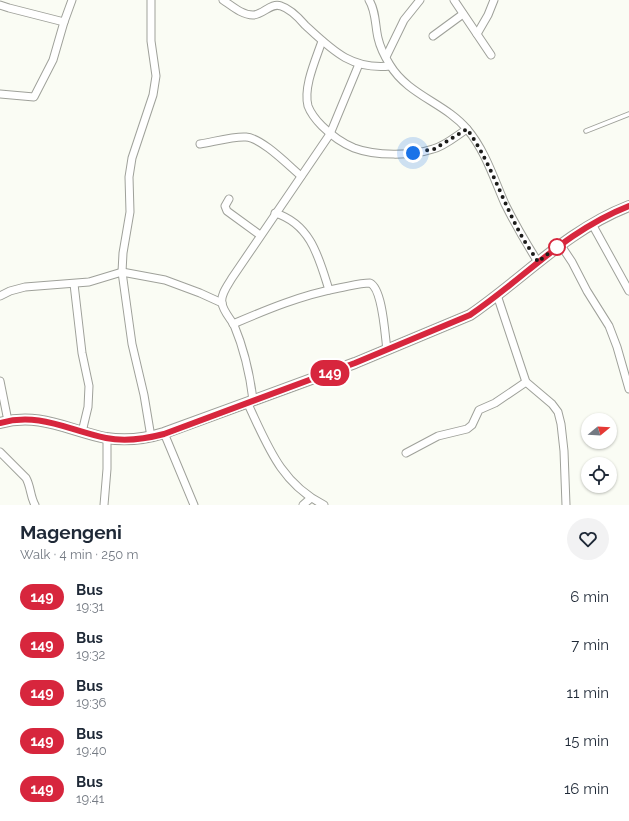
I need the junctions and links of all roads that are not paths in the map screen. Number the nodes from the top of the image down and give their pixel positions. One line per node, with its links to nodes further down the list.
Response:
1 (72, 0): 10 (street)
2 (151, 0): 32 (street)
3 (223, 0): 13 (street)
4 (369, 0): 15 (street)
5 (420, 0): 15 (street)
6 (454, 0): 9 (street)
7 (494, 0): 11 (street)
8 (0, 5): 10 (street)
9 (463, 14): 11 (street); 12 (street)
10 (64, 22): 18 (street)
11 (477, 34): 14 (street)
12 (434, 36)
13 (322, 41): 16 (street); 22 (street)
14 (492, 55)
15 (386, 57): 17 (street)
16 (359, 64): 17 (street); 22 (street)
17 (390, 66): 20 (street)
18 (0, 94)
19 (629, 114): 21 (lane)
20 (467, 129): 22 (street); 31 (street)
21 (586, 131)
22 (330, 134): 24 (street)
23 (200, 144): 24 (street)
24 (301, 176): 27 (street)
25 (229, 199): 29 (street)
26 (629, 206): 28 (main road)
27 (275, 213): 29 (street); 34 (street)
28 (592, 224): 30 (main road); 35 (street)
29 (260, 235): 38 (street)
30 (560, 244): 31 (main road); 43 (street)
31 (538, 262): 36 (main road)
32 (122, 272): 33 (street); 38 (street); 48 (street)
33 (74, 284): 37 (street); 46 (street)
34 (330, 290): 39 (street); 40 (street)
35 (629, 291)
36 (497, 295): 40 (main road); 42 (street)
37 (0, 296)
38 (222, 303): 39 (street)
39 (233, 324): 44 (street)
40 (387, 350): 44 (main road)
41 (0, 381): 45 (street)
42 (526, 382): 51 (street); 58 (street)
43 (629, 389)
44 (250, 402): 47 (main road); 52 (street)
45 (4, 422): 46 (main road)
46 (82, 432): 49 (main road)
47 (164, 434): 48 (main road); 55 (street)
48 (151, 437): 49 (main road)
49 (107, 438): 54 (street)
50 (0, 452): 53 (street)
51 (406, 454)
52 (311, 498): 56 (street); 57 (street)
53 (34, 505)
54 (104, 505)
55 (194, 505)
56 (303, 505)
57 (324, 505)
58 (566, 505)

